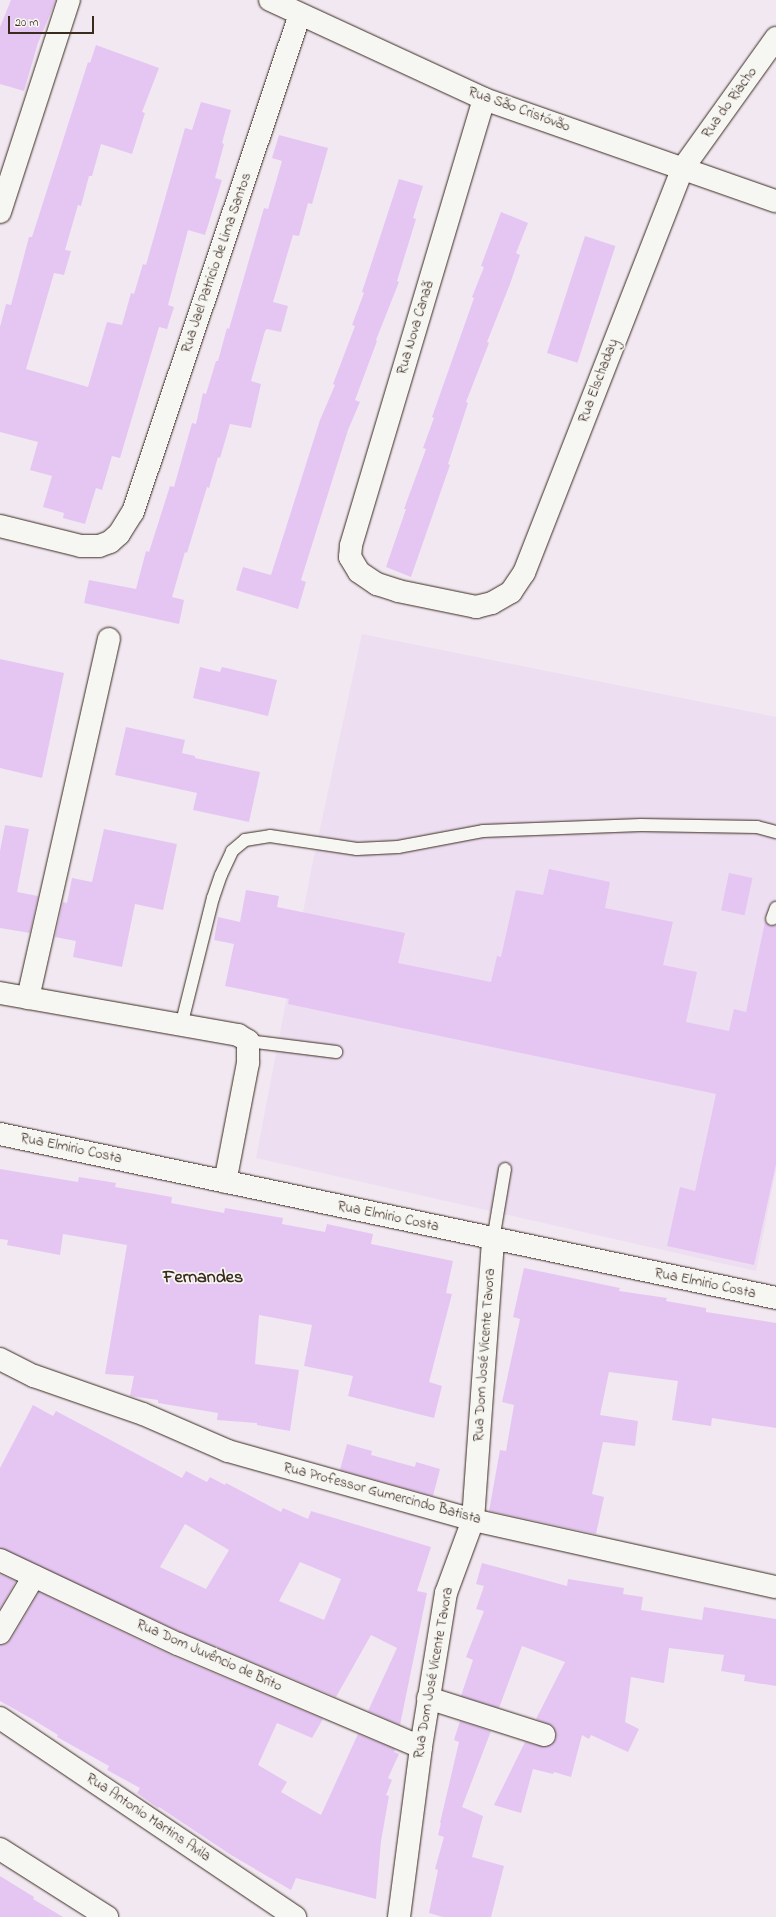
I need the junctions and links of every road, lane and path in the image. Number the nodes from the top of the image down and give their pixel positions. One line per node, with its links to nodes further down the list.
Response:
1 (69, 0): 8 (street)
2 (270, 0): 3 (street, Rua São Cristóvão)
3 (300, 14): 5 (street, Rua São Cristóvão); 9 (street, Rua Jael Patricio de Lima Santos)
4 (776, 38): 6 (street, Rua do Riacho)
5 (484, 99): 6 (street, Rua São Cristóvão); 10 (street, Rua Nova Canaã)
6 (683, 168): 7 (street, Rua São Cristóvão); 10 (street, Rua Elschaday)
7 (776, 201)
8 (0, 212)
9 (0, 526)
10 (511, 592)
11 (109, 639): 14 (street)
12 (776, 832): 15 (lane)
13 (0, 992): 14 (street)
14 (28, 998): 15 (street)
15 (181, 1026): 16 (street)
16 (248, 1041): 17 (lane); 20 (street)
17 (336, 1052)
18 (0, 1134): 20 (street, Rua Elmirio Costa)
19 (505, 1169): 21 (lane)
20 (225, 1182): 21 (street, Rua Elmirio Costa)
21 (493, 1240): 22 (street, Rua Elmirio Costa); 24 (street, Rua Dom José Vicente Tavora)
22 (776, 1298)
23 (0, 1359): 24 (street, Rua Professor Gumercindo Batista)
24 (473, 1520): 27 (street, Rua Professor Gumercindo Batista); 29 (street, Rua Dom José Vicente Tavora)
25 (0, 1560): 26 (street, Rua Dom Juvêncio de Brito)
26 (34, 1576): 28 (street); 32 (street, Rua Dom Juvêncio de Brito)
27 (776, 1587)
28 (0, 1633)
29 (428, 1698): 31 (street); 32 (street, Rua Dom José Vicente Tavora)
30 (0, 1718): 35 (street, Rua Antonio Martins Avila)
31 (544, 1735)
32 (421, 1747): 36 (street, Rua Dom José Vicente Tavora)
33 (0, 1849): 34 (street)
34 (107, 1917)
35 (296, 1917)
36 (399, 1917)

